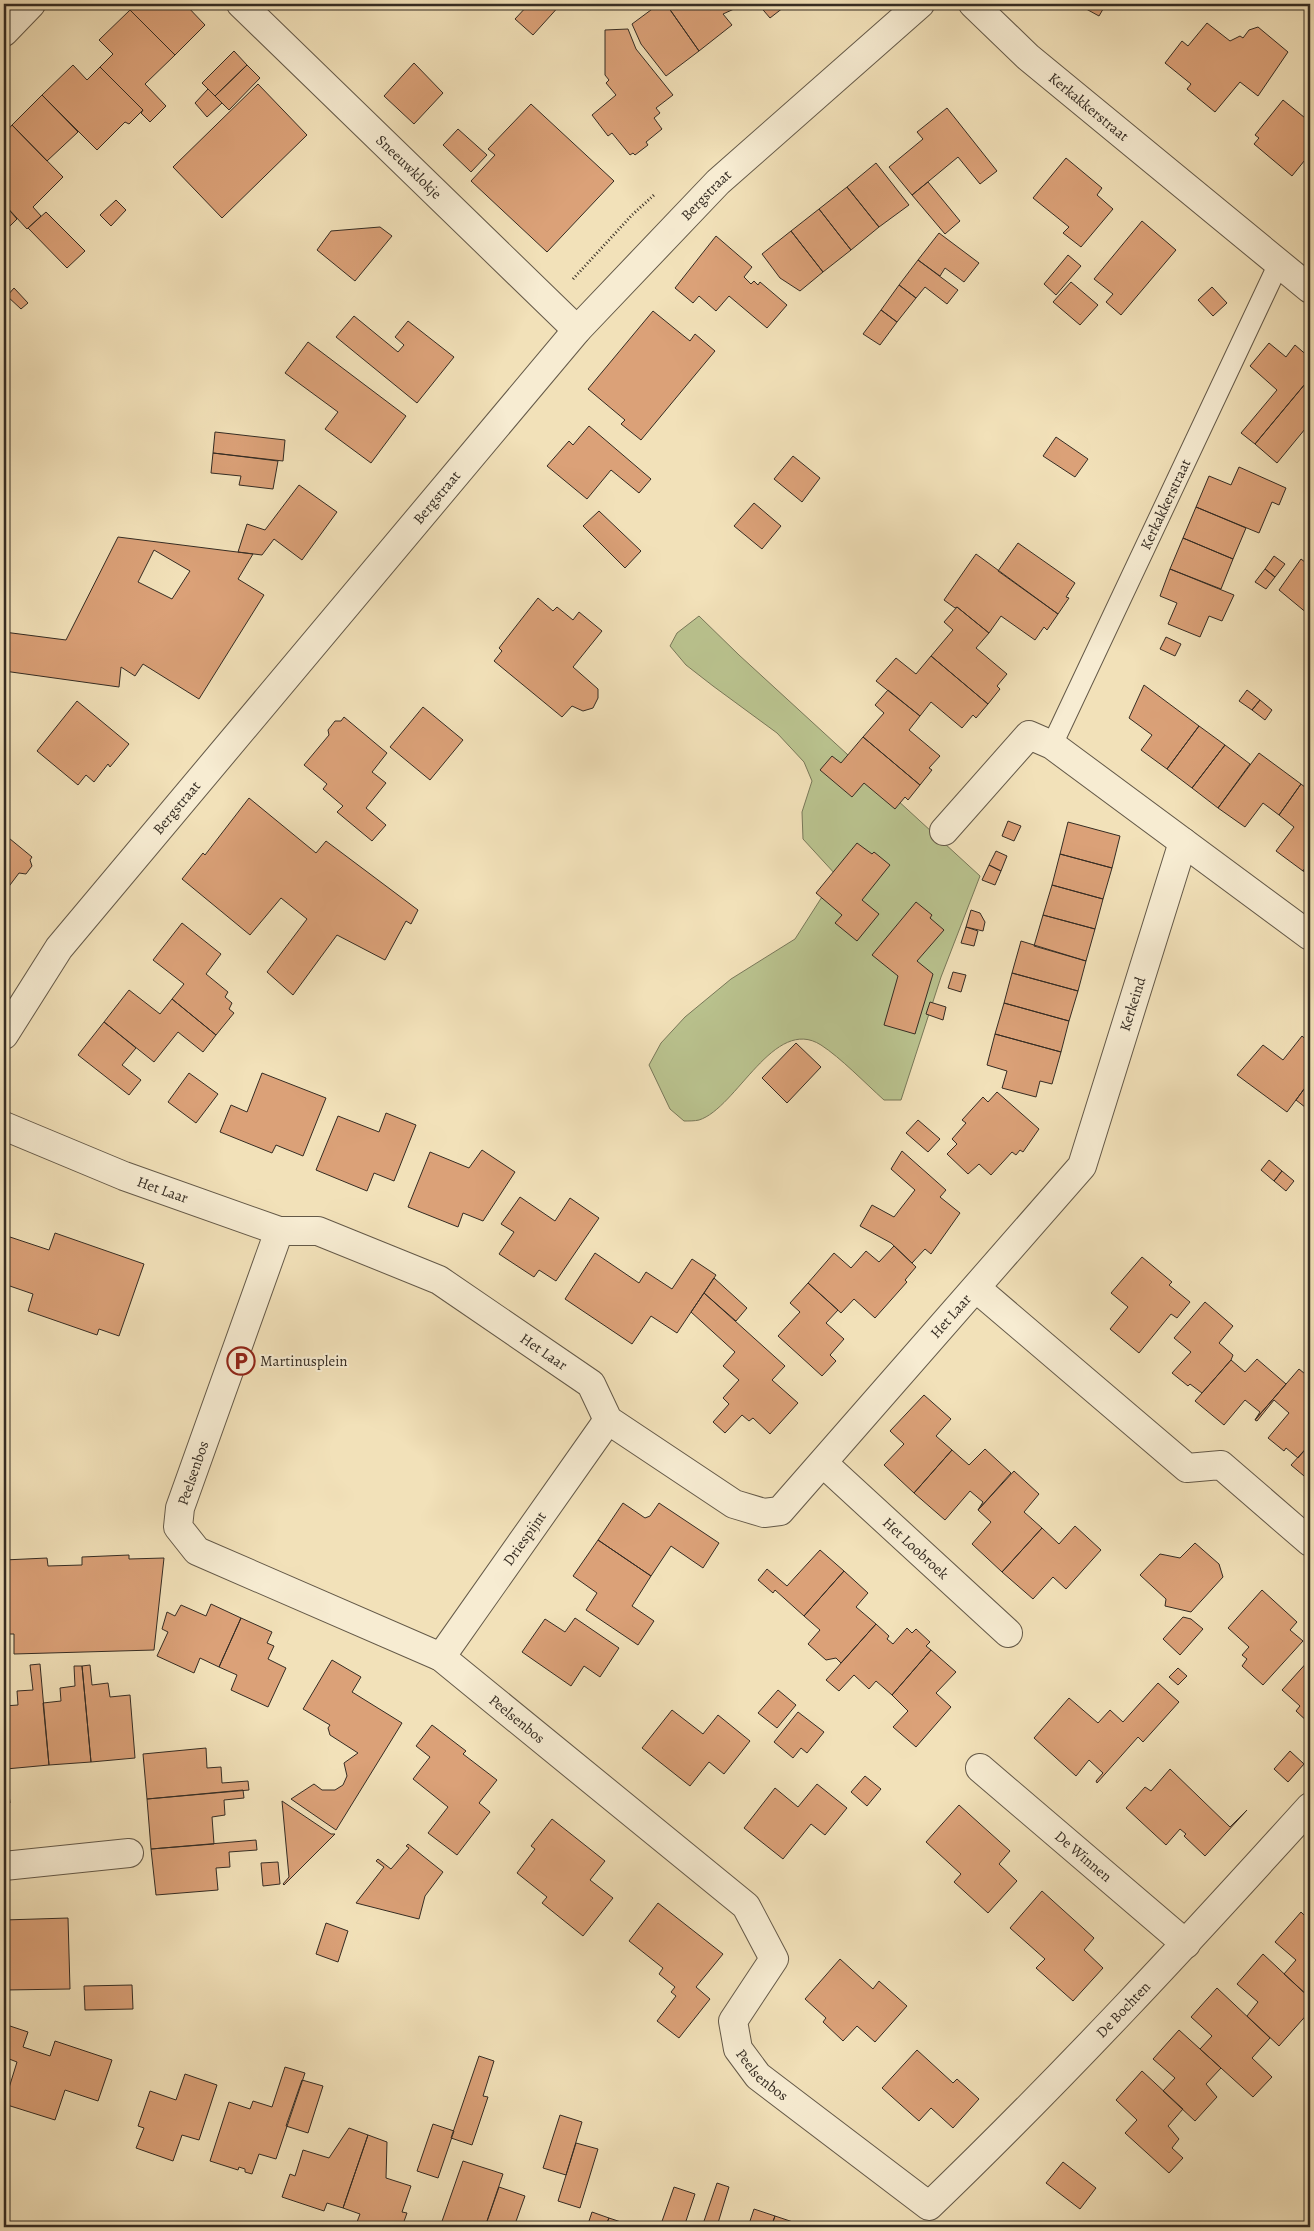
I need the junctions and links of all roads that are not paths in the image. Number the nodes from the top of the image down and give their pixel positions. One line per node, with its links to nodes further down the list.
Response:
1 (240, 4): 6 (street, Sneeuwklokje)
2 (920, 4): 6 (street, Bergstraat)
3 (973, 4): 4 (street, Kerkakkerstraat)
4 (1279, 263): 5 (street, Kerkakkerstraat); 7 (lane, Kerkakkerstraat)
5 (1310, 289)
6 (577, 330): 11 (street, Bergstraat)
7 (1052, 745): 8 (street); 9 (street)
8 (944, 831)
9 (1183, 842): 10 (street); 13 (street, Kerkeind)
10 (1310, 936)
11 (4, 1035)
12 (4, 1126): 14 (street, Het Laar)
13 (1082, 1166): 15 (street, Het Laar)
14 (279, 1230): 16 (street, Het Laar); 20 (street, Peelsenbos)
15 (976, 1288): 17 (street, Het Laar); 18 (street, Het Laar)
16 (608, 1420): 17 (street, Het Laar); 20 (street, Driespijnt)
17 (823, 1463): 19 (street, Het Loobroek)
18 (1310, 1542)
19 (1008, 1633)
20 (441, 1657): 26 (street, Peelsenbos)
21 (980, 1768): 25 (street, De Winnen)
22 (1310, 1807): 25 (street, De Bochten)
23 (129, 1853): 24 (street)
24 (4, 1866)
25 (1186, 1944): 26 (street, De Bochten)
26 (929, 2206)

